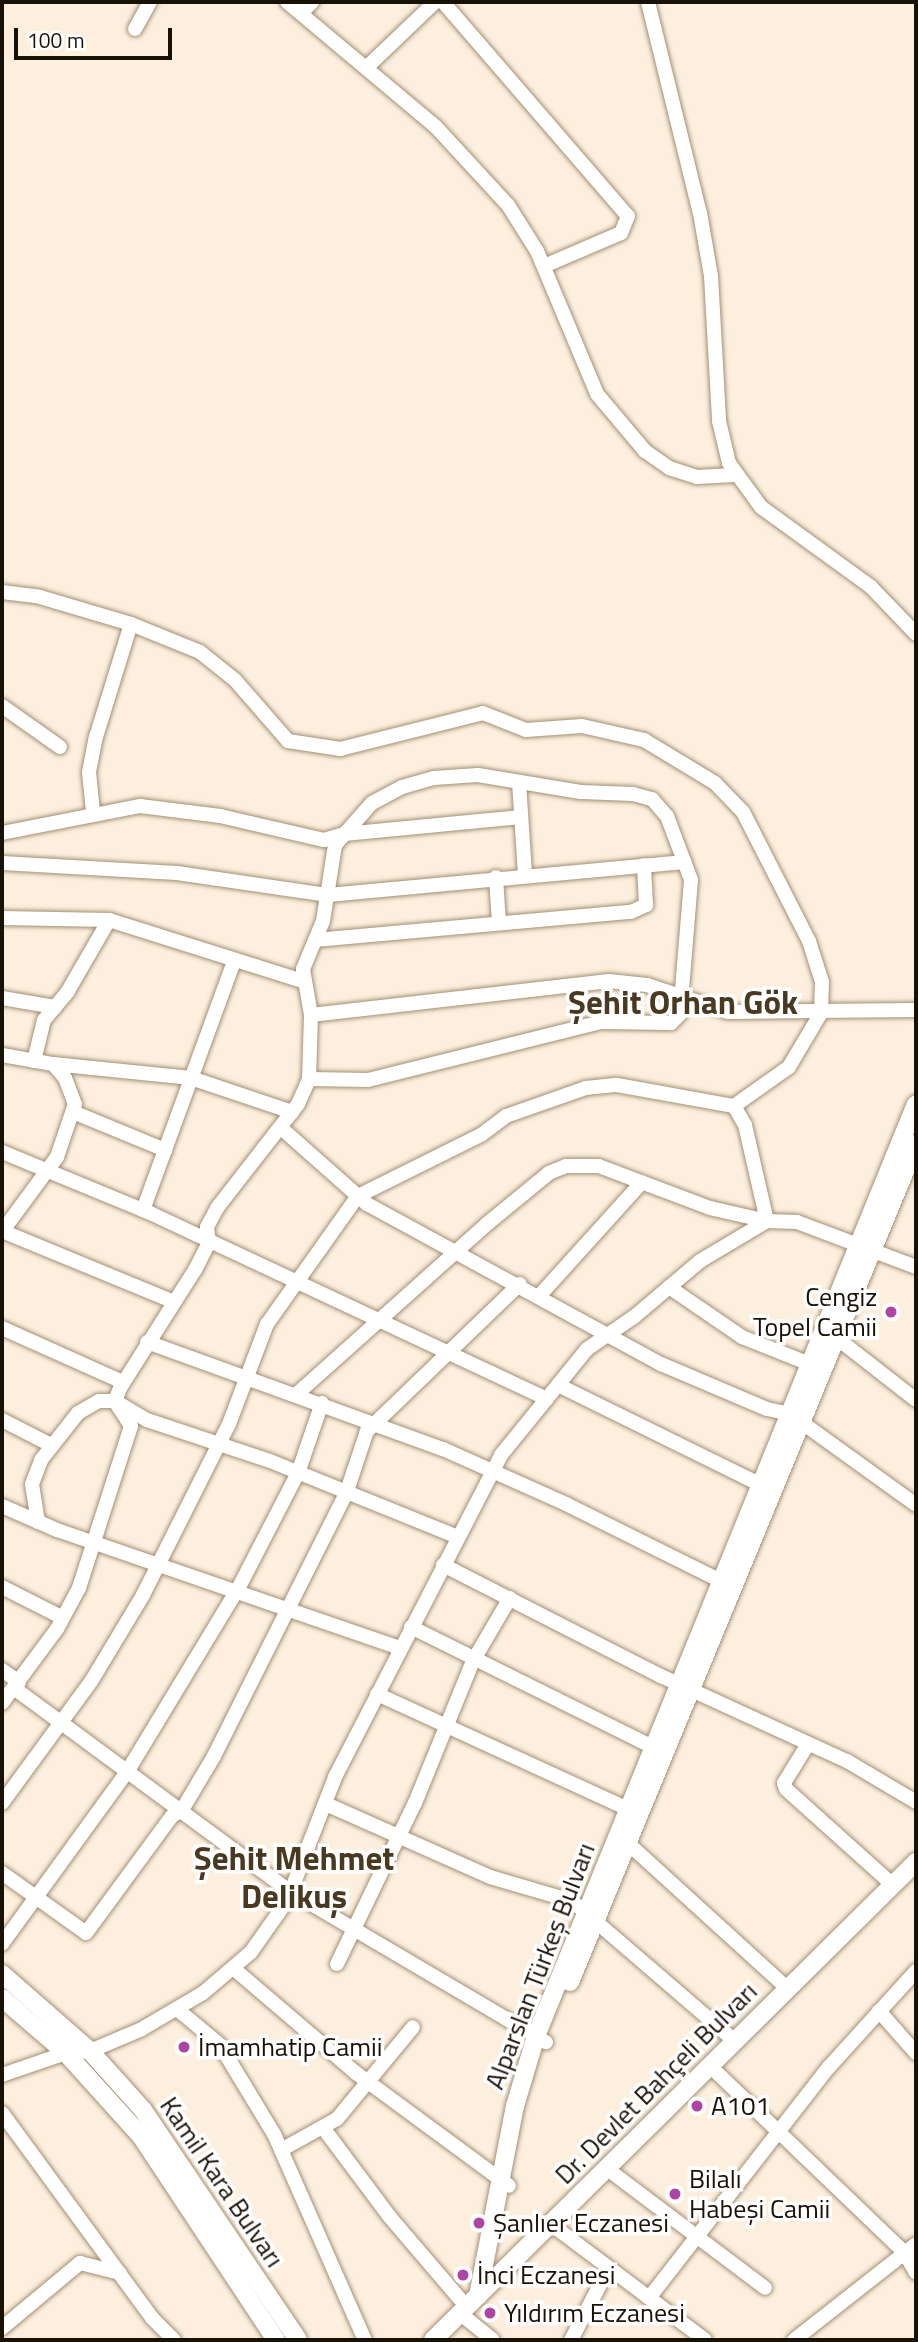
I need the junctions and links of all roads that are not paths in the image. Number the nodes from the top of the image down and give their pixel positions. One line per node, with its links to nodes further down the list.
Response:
1 (150, 2): 8 (street)
2 (287, 2): 7 (street)
3 (312, 2): 7 (street)
4 (435, 2): 9 (street)
5 (443, 2): 10 (street)
6 (648, 2): 11 (street)
7 (301, 13): 9 (street)
8 (135, 29)
9 (367, 67): 10 (street)
10 (544, 266): 11 (street)
11 (734, 475): 14 (street)
12 (2, 592): 13 (street)
13 (131, 624): 18 (street); 38 (street)
14 (916, 634)
15 (2, 706): 16 (street)
16 (60, 747)
17 (519, 782): 19 (street); 21 (street); 22 (street)
18 (93, 812): 20 (street); 21 (street)
19 (521, 817): 21 (street); 25 (street)
20 (2, 834)
21 (344, 834): 27 (street)
22 (684, 862): 24 (street); 34 (street)
23 (2, 863): 27 (street)
24 (644, 865): 25 (street); 30 (street)
25 (525, 874): 26 (street)
26 (496, 877): 27 (street); 30 (street)
27 (328, 895): 31 (street)
28 (2, 918): 29 (street)
29 (108, 920): 32 (street); 36 (street)
30 (499, 923): 31 (street)
31 (315, 940): 33 (street)
32 (234, 961): 33 (street); 43 (street)
33 (303, 981): 39 (street)
34 (682, 995): 38 (street); 39 (street); 44 (street)
35 (2, 998): 36 (street)
36 (55, 1007): 41 (street)
37 (916, 1010): 38 (street)
38 (821, 1013): 46 (street)
39 (312, 1015): 44 (street)
40 (2, 1055): 41 (street)
41 (34, 1061): 42 (street)
42 (53, 1064): 43 (street); 47 (street)
43 (191, 1078): 48 (street); 51 (street)
44 (309, 1079): 48 (street)
45 (916, 1104): 61 (main road, Alparslan Türkeş Bulvarı)
46 (734, 1106): 56 (street); 58 (street)
47 (73, 1112): 51 (street); 54 (street)
48 (292, 1112): 49 (street)
49 (281, 1128): 56 (street); 60 (street)
50 (916, 1144): 53 (main road, Alparslan Türkeş Bulvarı)
51 (165, 1150): 57 (street)
52 (2, 1152): 54 (street)
53 (912, 1165): 61 (main road, Alparslan Türkeş Bulvarı)
54 (44, 1171): 57 (street); 59 (street)
55 (642, 1182): 58 (street); 62 (street); 67 (street)
56 (358, 1196): 62 (street); 64 (street)
57 (144, 1210): 60 (street)
58 (767, 1221): 61 (street); 66 (street)
59 (2, 1231): 68 (street)
60 (209, 1242): 64 (street); 68 (street)
61 (864, 1249): 63 (street); 71 (main road, Alparslan Türkeş Bulvarı)
62 (456, 1252): 65 (street); 69 (street)
63 (916, 1267)
64 (297, 1284): 69 (street); 76 (street)
65 (520, 1284): 67 (street); 74 (street)
66 (669, 1287): 72 (street); 75 (street)
67 (540, 1295): 72 (street)
68 (174, 1302): 73 (street)
69 (377, 1320): 74 (street); 79 (street)
70 (2, 1328): 77 (street)
71 (830, 1333): 75 (main road, Alparslan Türkeş Bulvarı); 81 (street); 84 (main road, Alparslan Türkeş Bulvarı)
72 (608, 1335): 78 (street); 84 (street)
73 (147, 1342): 76 (street); 77 (street)
74 (446, 1352): 80 (street); 86 (street)
75 (810, 1364): 84 (main road, Alparslan Türkeş Bulvarı)
76 (243, 1379): 79 (street); 87 (street)
77 (123, 1382): 82 (street)
78 (558, 1385): 80 (street); 91 (street)
79 (296, 1395): 83 (street)
80 (547, 1399): 89 (street)
81 (916, 1400)
82 (115, 1401): 87 (street); 88 (street); 97 (street)
83 (322, 1403): 86 (street); 90 (street)
84 (797, 1418): 91 (main road, Alparslan Türkeş Bulvarı); 93 (street)
85 (2, 1420): 88 (street)
86 (376, 1423): 89 (street); 92 (street)
87 (216, 1443): 90 (street); 98 (street)
88 (51, 1445): 95 (street)
89 (493, 1470): 96 (street); 100 (street)
90 (298, 1473): 92 (street); 102 (street)
91 (768, 1488): 100 (main road, Alparslan Türkeş Bulvarı)
92 (346, 1494): 96 (street); 104 (street)
93 (916, 1505)
94 (2, 1506): 95 (street)
95 (38, 1522): 97 (street)
96 (458, 1537): 99 (street)
97 (93, 1542): 98 (street); 105 (street)
98 (159, 1563): 102 (street); 114 (street)
99 (443, 1565): 103 (street); 106 (street)
100 (730, 1586): 111 (main road, Alparslan Türkeş Bulvarı)
101 (2, 1587): 105 (street)
102 (238, 1589): 104 (street); 118 (street)
103 (510, 1598): 108 (street); 111 (street)
104 (292, 1608): 107 (street); 123 (street)
105 (63, 1618): 110 (street)
106 (411, 1627): 107 (street); 108 (street)
107 (400, 1648): 112 (street)
108 (473, 1661): 115 (street); 117 (street)
109 (2, 1670): 110 (street)
110 (16, 1685): 113 (street); 114 (street)
111 (687, 1687): 116 (street); 117 (main road, Alparslan Türkeş Bulvarı); 125 (main road, Alparslan Türkeş Bulvarı)
112 (377, 1694): 115 (street); 121 (street)
113 (2, 1703)
114 (60, 1723): 118 (street); 120 (street)
115 (445, 1726): 122 (street); 124 (street)
116 (808, 1744): 119 (street); 128 (street)
117 (653, 1747): 122 (main road, Alparslan Türkeş Bulvarı)
118 (127, 1772): 123 (street); 130 (street)
119 (916, 1802)
120 (2, 1803)
121 (326, 1804): 124 (street); 129 (street)
122 (626, 1808): 125 (main road, Alparslan Türkeş Bulvarı)
123 (182, 1810): 129 (street); 130 (street)
124 (398, 1836): 131 (street); 132 (street)
125 (623, 1838): 131 (main road, Alparslan Türkeş Bulvarı); 138 (street)
126 (916, 1862): 128 (main road, Dr. Devlet Bahçeli Bulvarı)
127 (2, 1873): 130 (street)
128 (893, 1885): 138 (main road, Dr. Devlet Bahçeli Bulvarı)
129 (291, 1892): 132 (street); 135 (street)
130 (37, 1899): 133 (street)
131 (590, 1917): 143 (main road, Alparslan Türkeş Bulvarı); 144 (street)
132 (354, 1929): 134 (street); 143 (street)
133 (2, 1944)
134 (337, 1964)
135 (233, 1968): 140 (street); 150 (street)
136 (916, 1971): 141 (street)
137 (2, 1974): 145 (main road, Kamil Kara Bulvarı)
138 (788, 1989): 144 (main road, Dr. Devlet Bahçeli Bulvarı)
139 (2, 1998): 146 (main road, Kamil Kara Bulvarı)
140 (177, 2008): 145 (street); 154 (street)
141 (878, 2011): 147 (street); 153 (street)
142 (413, 2027): 150 (street)
143 (541, 2039): 156 (main road, Alparslan Türkeş Bulvarı)
144 (735, 2041): 148 (main road, Dr. Devlet Bahçeli Bulvarı)
145 (90, 2051): 146 (street); 170 (main road, Kamil Kara Bulvarı)
146 (66, 2053): 149 (street); 169 (main road, Kamil Kara Bulvarı)
147 (916, 2053)
148 (711, 2067): 153 (street); 155 (main road, Dr. Devlet Bahçeli Bulvarı)
149 (2, 2075)
150 (369, 2082): 152 (street); 156 (street)
151 (2, 2113): 161 (street)
152 (324, 2129): 154 (street); 164 (street)
153 (780, 2131): 158 (street); 159 (street)
154 (281, 2150): 171 (street)
155 (606, 2168): 157 (main road, Dr. Devlet Bahçeli Bulvarı); 158 (street)
156 (505, 2182): 164 (main road, Alparslan Türkeş Bulvarı)
157 (552, 2225): 160 (street); 164 (main road, Dr. Devlet Bahçeli Bulvarı)
158 (697, 2237): 163 (street); 165 (street)
159 (910, 2248): 162 (street); 176 (street)
160 (608, 2268): 165 (street); 174 (street)
161 (120, 2273): 167 (street); 168 (street)
162 (916, 2273)
163 (765, 2288)
164 (469, 2297): 172 (main road, Dr. Devlet Bahçeli Bulvarı)
165 (649, 2298): 175 (street)
166 (467, 2319): 173 (street)
167 (2, 2328)
168 (174, 2340)
169 (276, 2340)
170 (298, 2340)
171 (365, 2340)
172 (433, 2340)
173 (493, 2340)
174 (571, 2340)
175 (705, 2340)
176 (794, 2340)

